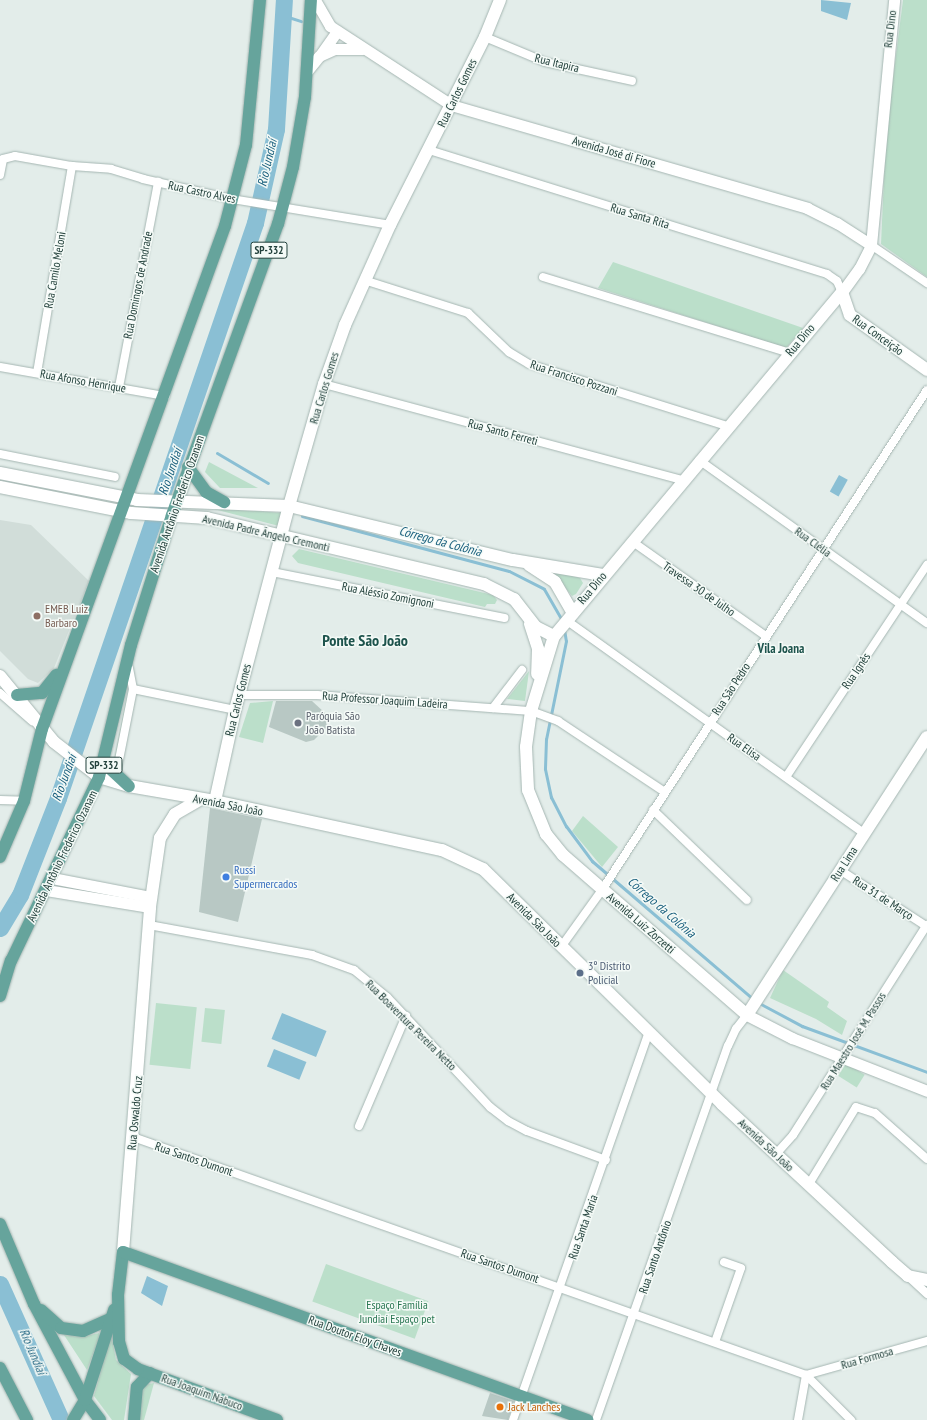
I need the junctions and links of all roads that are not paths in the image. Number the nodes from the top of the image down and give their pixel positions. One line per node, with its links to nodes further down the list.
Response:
1 (260, 0): 17 (main road)
2 (311, 0): 10 (main road, Avenida Antônio Frederico Ozanam / SP-332)
3 (315, 0): 6 (street, Avenida José di Fiore)
4 (500, 0): 7 (main road, Rua Carlos Gomes)
5 (894, 0): 20 (street, Rua Dino)
6 (337, 31): 8 (street, Avenida José di Fiore); 9 (street)
7 (485, 37): 11 (street, Rua Itapira); 12 (main road, Rua Carlos Gomes)
8 (362, 49): 9 (street); 12 (street, Avenida José di Fiore)
9 (319, 56): 10 (street)
10 (307, 71): 18 (main road, Avenida Antônio Frederico Ozanam / SP-332)
11 (632, 81)
12 (451, 105): 13 (main road, Rua Carlos Gomes); 20 (street, Avenida José di Fiore)
13 (429, 150): 19 (main road, Rua Carlos Gomes); 24 (street, Rua Santa Rita)
14 (72, 166): 15 (street, Rua Castro Alves); 16 (street, Rua Castro Alves); 28 (street, Rua Camilo Meloni)
15 (0, 175)
16 (158, 182): 17 (street, Rua Castro Alves); 30 (street, Rua Domingos de Andrade)
17 (236, 200): 18 (street, Rua Castro Alves); 32 (main road)
18 (278, 207): 19 (street, Rua Castro Alves); 36 (main road, Avenida Antônio Frederico Ozanam / SP-332)
19 (390, 225): 22 (main road, Rua Carlos Gomes)
20 (871, 245): 23 (street); 24 (street, Rua Dino)
21 (543, 277): 25 (street)
22 (367, 281): 29 (main road, Rua Carlos Gomes); 33 (street, Rua Francisco Pozzani)
23 (927, 283)
24 (842, 292): 25 (main road, Rua Dino); 27 (main road, Rua Conceição)
25 (790, 353): 33 (main road, Rua Dino)
26 (0, 367): 28 (street, Rua Afonso Henrique)
27 (927, 370)
28 (37, 373): 30 (street, Rua Afonso Henrique)
29 (324, 384): 39 (street, Rua Santo Ferreti); 44 (main road, Rua Carlos Gomes)
30 (119, 387): 32 (street, Rua Afonso Henrique)
31 (927, 390): 49 (street, Rua São Pedro)
32 (166, 396): 41 (main road)
33 (727, 426): 35 (main road, Rua Dino)
34 (0, 454): 38 (street)
35 (699, 460): 39 (main road, Rua Dino); 49 (street, Rua Clélia)
36 (188, 466): 42 (main road, Avenida Antônio Frederico Ozanam / SP-332); 43 (main road)
37 (0, 473): 41 (main road, Avenida Padre Ângelo Cremonti)
38 (115, 477)
39 (683, 480): 48 (main road, Rua Dino)
40 (0, 487): 45 (main road, Avenida Padre Ângelo Cremonti)
41 (132, 499): 42 (main road, Avenida Padre Ângelo Cremonti); 45 (main road)
42 (173, 502): 43 (main road, Avenida Padre Ângelo Cremonti); 46 (main road, Avenida Antônio Frederico Ozanam / SP-332)
43 (224, 502): 44 (main road, Avenida Padre Ângelo Cremonti)
44 (289, 506): 47 (main road, Rua Carlos Gomes); 50 (main road, Avenida Padre Ângelo Cremonti)
45 (127, 512): 46 (main road, Avenida Padre Ângelo Cremonti); 61 (main road)
46 (169, 515): 47 (main road, Avenida Padre Ângelo Cremonti); 60 (main road, Avenida Antônio Frederico Ozanam / SP-332)
47 (281, 537): 52 (main road, Rua Carlos Gomes); 55 (main road, Avenida Padre Ângelo Cremonti)
48 (633, 542): 53 (main road, Rua Dino); 59 (street, Travessa 30 de Julho)
49 (824, 549): 54 (street, Rua Clélia); 59 (street, Rua São Pedro)
50 (513, 560): 53 (main road, Avenida Padre Ângelo Cremonti); 58 (main road, Avenida Padre Ângelo Cremonti)
51 (927, 565): 54 (street, Rua Ignês)
52 (272, 572): 56 (street, Rua Aléssio Zomignoni); 67 (main road, Rua Carlos Gomes)
53 (603, 575): 58 (main road, Rua Dino)
54 (900, 604): 57 (street, Rua Clélia); 78 (street, Rua Ignês)
55 (522, 609): 58 (main road, Avenida Padre Ângelo Cremonti); 65 (main road, Avenida Padre Ângelo Cremonti)
56 (505, 618)
57 (927, 623)
58 (563, 624): 65 (main road, Avenida Luiz Zorzetti); 72 (street, Rua Elisa)
59 (766, 636): 72 (street, Rua São Pedro)
60 (131, 645): 64 (street); 75 (main road, Avenida Antônio Frederico Ozanam / SP-332)
61 (69, 653): 68 (main road); 73 (main road)
62 (522, 670): 69 (street)
63 (0, 676): 68 (main road, Avenida São João)
64 (132, 689): 70 (street); 77 (street)
65 (536, 691): 71 (main road, Avenida Luiz Zorzetti)
66 (0, 693): 73 (street, Avenida São João)
67 (239, 695): 69 (street, Rua Professor Joaquim Ladeira); 70 (main road, Rua Carlos Gomes)
68 (17, 696): 73 (main road, Avenida São João)
69 (493, 708): 71 (street, Rua Professor Joaquim Ladeira)
70 (235, 710): 82 (main road, Rua Carlos Gomes)
71 (536, 712): 80 (street, Rua Professor Joaquim Ladeira); 89 (main road, Avenida Luiz Zorzetti)
72 (709, 723): 78 (street, Rua Elisa); 80 (street, Rua São Pedro)
73 (42, 729): 76 (main road, Avenida São João); 83 (main road)
74 (927, 737): 85 (main road, Rua Lima)
75 (104, 763): 76 (main road, Avenida Antônio Frederico Ozanam / SP-332); 77 (main road)
76 (94, 774): 79 (main road, Avenida São João); 88 (main road, Avenida Antônio Frederico Ozanam / SP-332)
77 (116, 775): 79 (main road)
78 (786, 777): 85 (street, Rua Elisa)
79 (129, 786): 82 (main road, Avenida São João)
80 (665, 792): 84 (street, Rua São Pedro)
81 (0, 800): 83 (street)
82 (209, 800): 92 (main road, Rua Oswaldo Cruz); 95 (main road, Avenida São João)
83 (24, 801): 86 (main road)
84 (653, 810): 89 (street, Rua São Pedro); 91 (street)
85 (864, 833): 87 (main road, Rua Lima)
86 (0, 857)
87 (840, 870): 94 (street, Rua 31 de Março); 97 (main road, Rua Lima)
88 (52, 878): 90 (main road, Avenida Antônio Frederico Ozanam / SP-332); 92 (street)
89 (605, 886): 95 (street, Rua São Pedro); 97 (main road, Avenida Luiz Zorzetti)
90 (46, 890): 92 (street); 96 (main road, Avenida Antônio Frederico Ozanam / SP-332)
91 (747, 900)
92 (150, 902): 93 (main road, Rua Oswaldo Cruz)
93 (149, 925): 98 (street, Rua Boaventura Pereira Netto); 104 (main road, Rua Oswaldo Cruz)
94 (927, 926): 100 (street, Rua Maestro José M. Passos)
95 (561, 947): 99 (main road, Avenida São João)
96 (0, 996)
97 (749, 1012): 100 (street, Avenida Luiz Zorzetti); 102 (street)
98 (406, 1016): 103 (street); 107 (street, Rua Boaventura Pereira Netto)
99 (649, 1032): 102 (main road, Avenida São João); 107 (street, Rua Santa Maria)
100 (845, 1055): 101 (street, Avenida Luiz Zorzetti); 105 (street, Rua Maestro José M. Passos)
101 (927, 1090)
102 (713, 1094): 105 (main road, Avenida São João); 118 (street, Rua Santo Antônio)
103 (359, 1126)
104 (133, 1137): 110 (main road, Rua Oswaldo Cruz); 114 (street, Rua Santos Dumont)
105 (776, 1154): 108 (main road, Avenida São João)
106 (927, 1159): 108 (street)
107 (606, 1160): 114 (street, Rua Santa Maria)
108 (809, 1184): 112 (main road, Avenida São João)
109 (0, 1224): 117 (main road)
110 (124, 1252): 116 (main road, Rua Oswaldo Cruz); 125 (main road, Rua Doutor Eloy Chaves)
111 (724, 1262): 121 (street)
112 (908, 1276): 113 (main road); 115 (street, Avenida São João)
113 (927, 1280)
114 (562, 1288): 118 (street, Rua Santos Dumont); 125 (street, Rua Santa Maria)
115 (927, 1294)
116 (118, 1295): 119 (main road); 123 (main road, Rua Oswaldo Cruz)
117 (34, 1304): 119 (main road); 126 (main road)
118 (635, 1314): 121 (street, Rua Santos Dumont); 134 (street, Rua Santo Antônio)
119 (112, 1318): 126 (main road)
120 (927, 1341): 124 (street, Rua Formosa)
121 (715, 1342): 124 (street, Rua Santos Dumont)
122 (0, 1368): 128 (main road)
123 (150, 1373): 130 (main road); 131 (main road, Rua Joaquim Nabuco)
124 (806, 1375): 135 (street); 136 (street, Rua Santos Dumont)
125 (522, 1397): 132 (street, Rua Santa Maria); 133 (main road, Rua Doutor Eloy Chaves)
126 (85, 1400): 127 (main road); 129 (main road)
127 (75, 1417)
128 (27, 1420)
129 (100, 1420)
130 (134, 1420)
131 (277, 1420)
132 (514, 1420)
133 (588, 1420)
134 (596, 1420)
135 (798, 1420)
136 (851, 1420)

